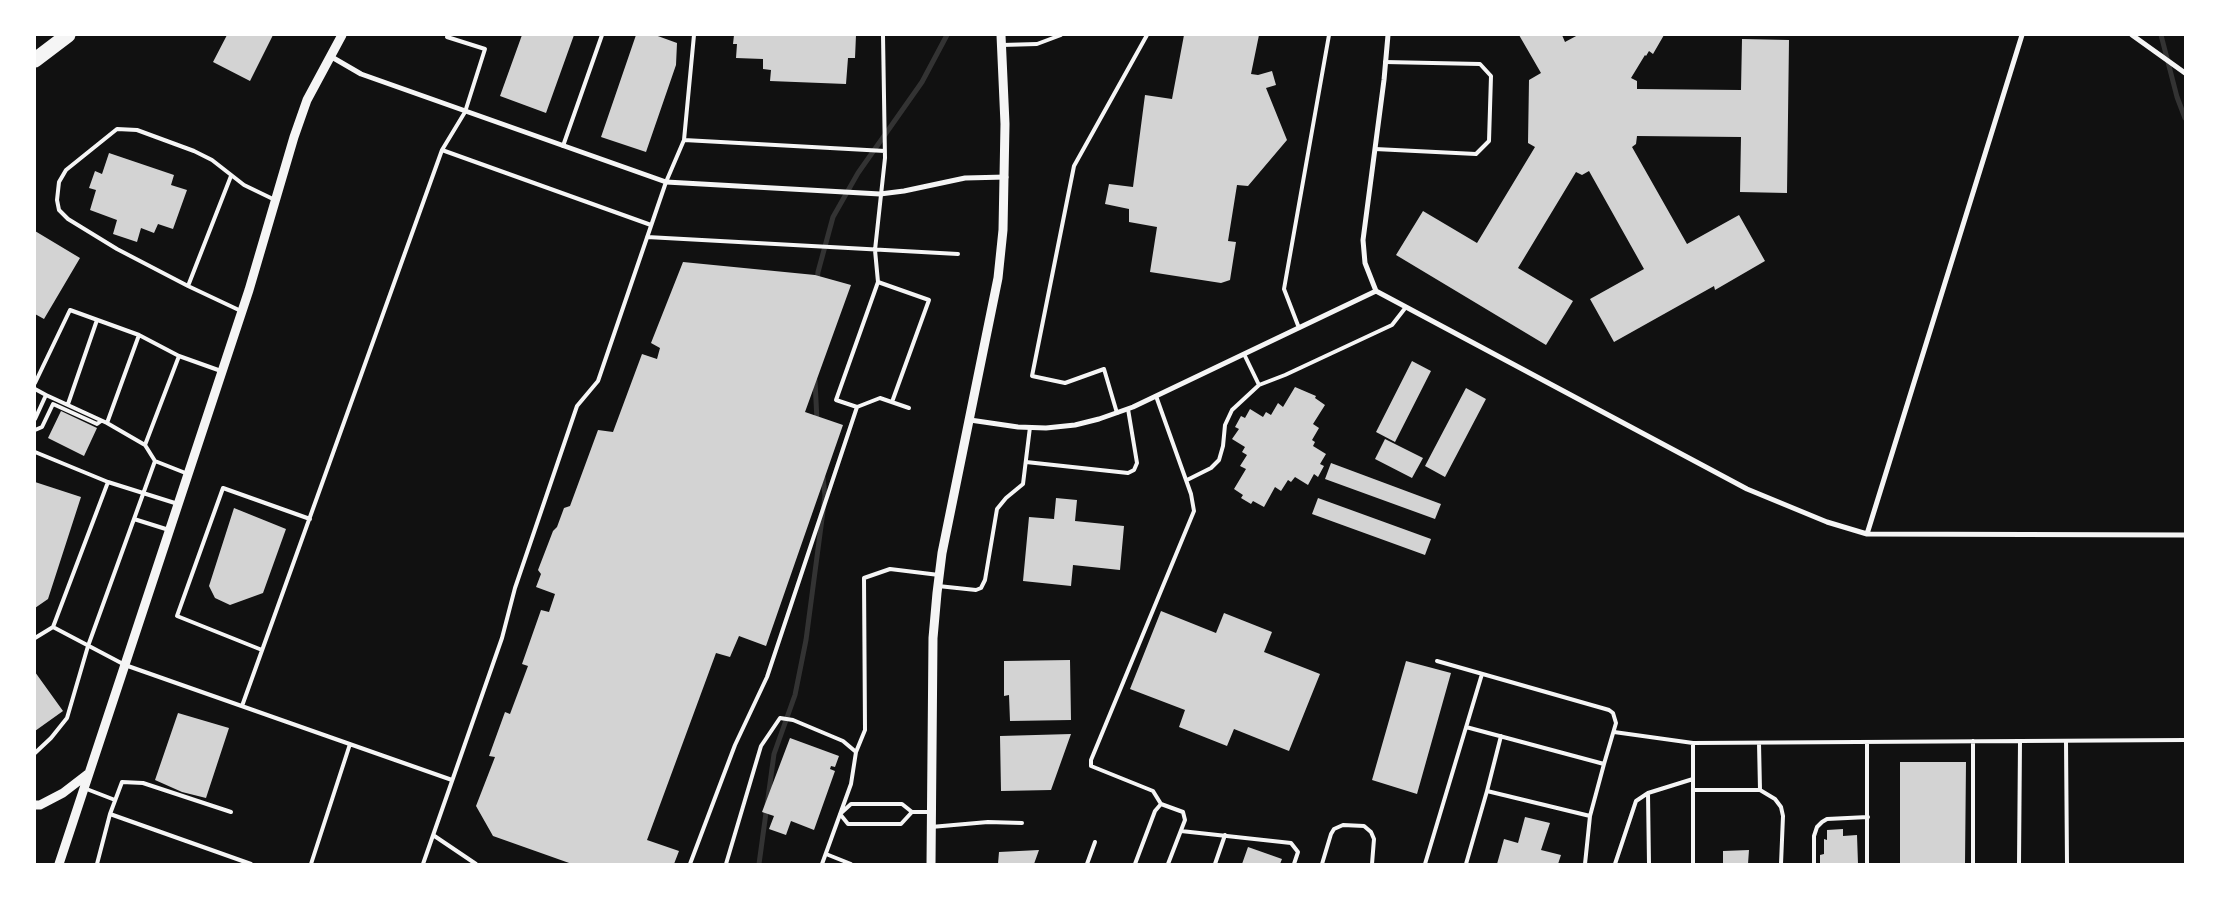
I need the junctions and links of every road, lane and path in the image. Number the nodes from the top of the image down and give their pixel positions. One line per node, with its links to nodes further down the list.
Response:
1 (68, 35): 16 (highway)
2 (342, 35): 15 (street)
3 (448, 35): 19 (lane)
4 (602, 35): 21 (lane)
5 (694, 35): 20 (lane)
6 (883, 35): 24 (lane)
7 (1001, 35): 14 (street)
8 (1061, 35): 14 (lane)
9 (1147, 35): 55 (lane)
10 (1329, 35): 40 (lane)
11 (1388, 35): 17 (street)
12 (2022, 35): 74 (street)
13 (2132, 35): 18 (street)
14 (1002, 45): 26 (street)
15 (330, 56): 19 (street); 29 (street)
16 (35, 60)
17 (1386, 62): 22 (street); 22 (lane)
18 (2185, 73)
19 (465, 112): 21 (street); 23 (lane)
20 (684, 140): 24 (lane); 27 (lane)
21 (562, 147): 27 (street)
22 (1375, 149): 36 (street)
23 (442, 150): 30 (lane); 72 (lane)
24 (885, 151): 28 (lane)
25 (231, 176): 29 (lane); 35 (lane); 35 (lane)
26 (1006, 177): 28 (street); 57 (street)
27 (666, 182): 28 (street); 30 (lane)
28 (880, 194): 32 (lane)
29 (275, 200): 38 (street)
30 (651, 225): 31 (lane)
31 (647, 237): 32 (lane); 102 (lane)
32 (875, 250): 33 (lane); 34 (lane)
33 (958, 254)
34 (878, 282): 50 (lane); 52 (lane)
35 (188, 286): 38 (lane)
36 (1376, 291): 37 (street); 40 (street)
37 (1406, 307): 46 (lane); 74 (street)
38 (242, 311): 44 (street)
39 (97, 320): 41 (lane); 45 (lane); 51 (lane)
40 (1299, 328): 42 (street)
41 (139, 335): 43 (lane); 59 (lane)
42 (1244, 354): 46 (lane); 49 (street)
43 (179, 356): 44 (lane); 62 (lane)
44 (221, 371): 66 (street)
45 (35, 383)
46 (1259, 385): 67 (lane)
47 (35, 389): 48 (lane)
48 (46, 395): 51 (lane); 56 (lane)
49 (1156, 396): 54 (street); 67 (lane)
50 (892, 402): 52 (lane); 53 (lane)
51 (68, 404): 58 (lane)
52 (857, 407): 131 (lane)
53 (910, 408)
54 (1128, 409): 55 (street); 65 (lane)
55 (1117, 413): 60 (street)
56 (35, 419)
57 (970, 420): 60 (street); 76 (street)
58 (101, 421): 59 (lane); 61 (lane)
59 (107, 423): 62 (lane)
60 (1030, 427): 65 (lane)
61 (35, 430)
62 (146, 445): 64 (lane)
63 (35, 452): 68 (lane)
64 (155, 461): 66 (lane); 69 (lane)
65 (1026, 462): 77 (lane)
66 (188, 474): 70 (street)
67 (1187, 480): 109 (lane)
68 (108, 482): 69 (lane); 78 (lane)
69 (142, 494): 70 (lane); 71 (lane)
70 (178, 504): 73 (street)
71 (134, 519): 73 (lane); 80 (lane)
72 (310, 519): 81 (lane); 81 (lane)
73 (169, 530): 83 (street)
74 (1867, 534): 75 (street)
75 (2185, 536)
76 (939, 575): 77 (street); 97 (lane)
77 (938, 586): 113 (street)
78 (53, 627): 79 (lane); 80 (lane)
79 (35, 638)
80 (88, 646): 83 (lane); 98 (lane)
81 (262, 650): 85 (lane)
82 (1437, 661): 84 (lane)
83 (125, 665): 85 (lane); 100 (street)
84 (1482, 674): 86 (lane); 87 (lane)
85 (242, 706): 96 (lane)
86 (1466, 727): 88 (lane); 143 (lane)
87 (1614, 732): 95 (lane); 99 (lane)
88 (1501, 736): 99 (lane); 106 (lane)
89 (2185, 740): 92 (lane)
90 (1973, 741): 91 (lane); 94 (lane); 152 (lane)
91 (2020, 741): 92 (lane); 153 (lane)
92 (2066, 741): 154 (lane)
93 (1759, 742): 94 (lane); 95 (lane); 105 (lane)
94 (1867, 742): 117 (lane)
95 (1693, 743): 101 (lane)
96 (350, 744): 102 (lane); 128 (lane)
97 (856, 752): 115 (lane); 132 (lane)
98 (35, 753)
99 (1604, 764): 116 (lane)
100 (89, 773): 103 (street); 110 (street)
101 (1693, 779): 104 (lane); 107 (lane)
102 (452, 780): 121 (lane)
103 (84, 788): 108 (lane); 125 (street)
104 (1694, 790): 105 (lane); 148 (lane)
105 (1760, 790): 149 (lane)
106 (1487, 791): 116 (lane); 144 (lane)
107 (1648, 793): 146 (lane); 147 (lane)
108 (115, 800): 111 (lane); 114 (lane)
109 (1161, 804): 120 (lane); 137 (lane)
110 (35, 805)
111 (231, 812)
112 (912, 812): 113 (lane); 115 (lane); 115 (lane)
113 (931, 812): 119 (street)
114 (110, 814): 126 (lane); 127 (lane)
115 (840, 814): 124 (lane)
116 (1590, 816): 145 (lane)
117 (1868, 817): 150 (lane); 151 (lane)
118 (1022, 823): 119 (lane)
119 (931, 827): 135 (street)
120 (1181, 831): 122 (lane); 138 (lane)
121 (433, 834): 129 (lane); 130 (lane)
122 (1225, 835): 139 (lane); 140 (lane)
123 (1095, 842): 136 (lane)
124 (826, 854): 133 (lane); 134 (lane)
125 (59, 864)
126 (97, 864)
127 (251, 864)
128 (311, 864)
129 (423, 864)
130 (476, 864)
131 (690, 864)
132 (726, 864)
133 (822, 864)
134 (851, 864)
135 (932, 864)
136 (1087, 864)
137 (1135, 864)
138 (1168, 864)
139 (1216, 864)
140 (1294, 864)
141 (1322, 864): 142 (lane)
142 (1372, 864)
143 (1425, 864)
144 (1466, 864)
145 (1585, 864)
146 (1615, 864)
147 (1650, 864)
148 (1694, 864)
149 (1782, 864)
150 (1814, 864)
151 (1867, 864)
152 (1973, 864)
153 (2020, 864)
154 (2066, 864)

